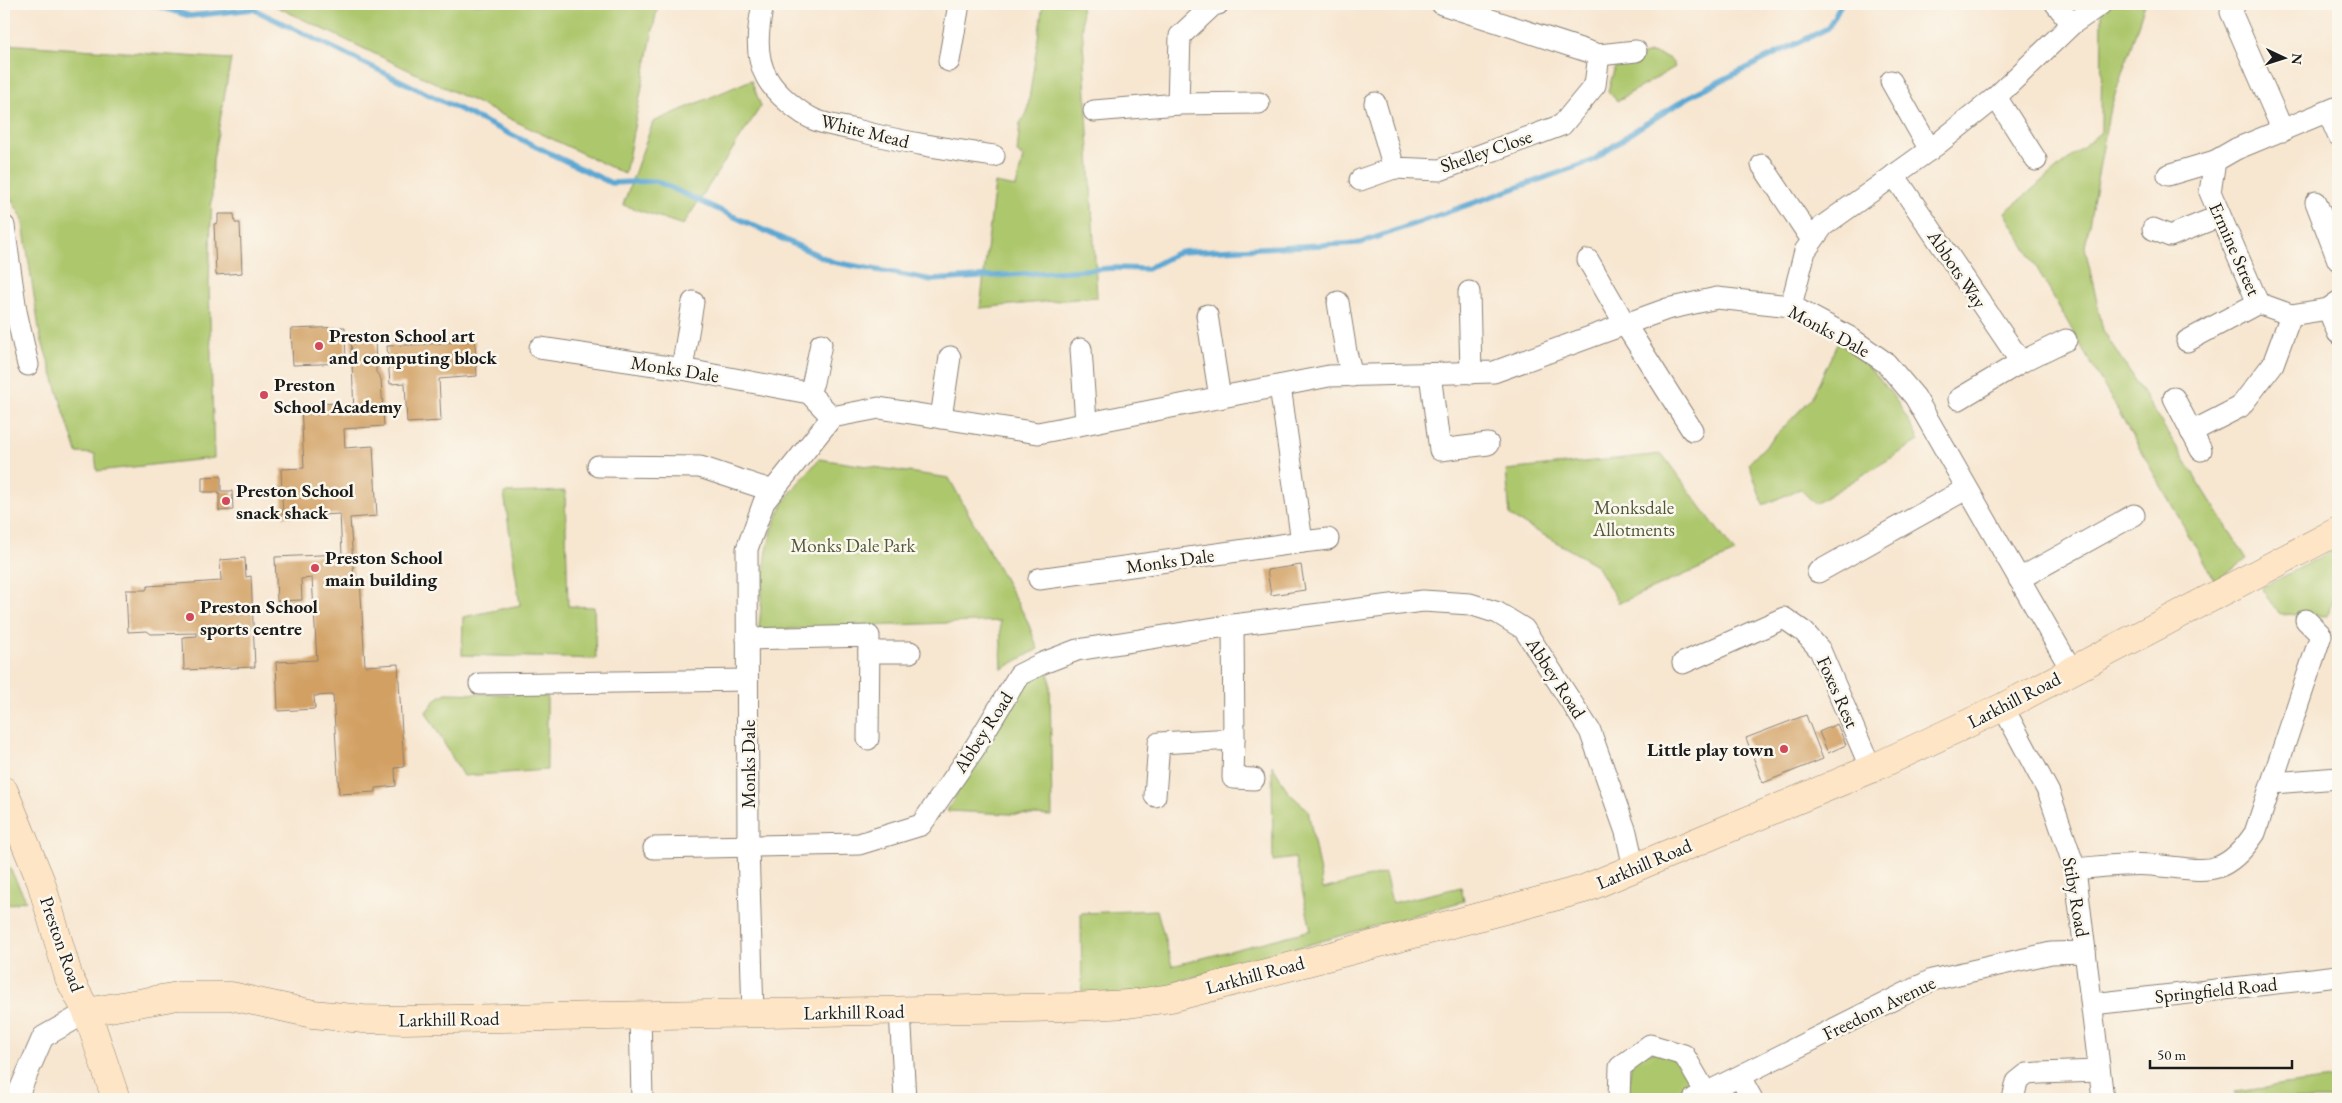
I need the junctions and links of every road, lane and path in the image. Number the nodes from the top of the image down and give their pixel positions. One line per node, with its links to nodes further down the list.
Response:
1 (763, 4): 22 (street, White Mead)
2 (958, 4): 11 (street)
3 (1218, 4): 16 (street)
4 (2056, 4): 8 (street)
5 (2101, 4): 8 (street)
6 (2236, 4): 19 (street)
7 (1453, 5): 10 (street)
8 (2072, 24): 13 (street)
9 (1636, 51): 10 (street)
10 (1599, 55): 26 (street, Shelley Close)
11 (949, 61)
12 (1891, 81): 21 (street)
13 (1996, 97): 21 (street); 23 (street)
14 (1259, 103): 16 (street)
15 (1375, 103): 26 (street)
16 (1178, 104): 18 (street)
17 (2333, 109): 19 (street); 20 (street)
18 (1094, 111)
19 (2283, 131): 24 (street)
20 (2338, 135)
21 (1930, 150): 27 (street)
22 (994, 156)
23 (2036, 160)
24 (2215, 161): 28 (street); 31 (street, Ermine Street)
25 (1762, 165): 34 (street)
26 (1394, 168): 29 (street)
27 (1894, 175): 34 (street); 53 (street, Abbots Way)
28 (2168, 175)
29 (1360, 180)
30 (2316, 202): 36 (street)
31 (2220, 216): 33 (street); 40 (street, Ermine Street)
32 (4, 226): 54 (street)
33 (2153, 229)
34 (1812, 240): 42 (street)
35 (1588, 260): 45 (street)
36 (2338, 260)
37 (1469, 292): 56 (street)
38 (692, 302): 55 (street)
39 (1338, 302): 58 (street)
40 (2258, 303): 43 (street, Ermine Street); 48 (street)
41 (2333, 305): 43 (street); 46 (street)
42 (1791, 306): 45 (street, Monks Dale); 72 (street, Monks Dale)
43 (2291, 314): 68 (street)
44 (1207, 315): 61 (street)
45 (1624, 324): 56 (street, Monks Dale); 67 (street)
46 (2338, 333)
47 (2066, 340): 53 (street)
48 (2187, 341)
49 (820, 344): 60 (street)
50 (540, 348): 55 (street, Monks Dale)
51 (1081, 349): 66 (street)
52 (950, 356): 65 (street)
53 (2021, 362): 63 (street)
54 (28, 365)
55 (682, 369): 60 (street, Monks Dale)
56 (1471, 373): 57 (street, Monks Dale)
57 (1430, 374): 58 (street, Monks Dale); 69 (street)
58 (1352, 376): 59 (street, Monks Dale)
59 (1280, 386): 61 (street, Monks Dale); 77 (street)
60 (809, 393): 64 (street)
61 (1220, 398): 66 (street, Monks Dale)
62 (2174, 398): 68 (street)
63 (1959, 399)
64 (832, 417): 65 (street, Monks Dale); 73 (street, Monks Dale)
65 (941, 418): 66 (street, Monks Dale)
66 (1086, 423)
67 (1692, 430)
68 (2191, 432): 70 (street)
69 (1488, 444)
70 (2201, 450)
71 (598, 466): 73 (street)
72 (1966, 489): 78 (street); 80 (street, Monks Dale)
73 (773, 491): 83 (street, Monks Dale)
74 (2134, 515): 80 (street)
75 (2338, 531): 87 (street, Larkhill Road)
76 (1328, 539): 77 (street, Monks Dale)
77 (1302, 542): 79 (street, Monks Dale)
78 (1818, 572)
79 (1039, 579)
80 (2019, 579): 87 (street, Monks Dale)
81 (2306, 620): 96 (street)
82 (1232, 625): 92 (street); 99 (street, Abbey Road); 101 (street, Abbey Road)
83 (748, 639): 84 (street); 88 (street, Monks Dale)
84 (869, 652): 85 (street); 91 (street)
85 (910, 652)
86 (1684, 663): 93 (street, Foxes Rest)
87 (2072, 671): 90 (street, Larkhill Road)
88 (748, 680): 89 (street); 99 (street, Monks Dale)
89 (480, 684)
90 (2003, 707): 93 (street, Larkhill Road); 102 (street, Stiby Road)
91 (868, 739)
92 (1234, 739): 95 (street); 98 (street)
93 (1871, 769): 101 (street, Larkhill Road)
94 (2338, 778): 96 (street)
95 (1254, 779)
96 (2273, 783): 102 (street)
97 (4, 791): 107 (street, Preston Road)
98 (1155, 796)
99 (748, 847): 100 (street); 108 (street, Monks Dale)
100 (654, 848)
101 (1634, 868): 106 (street, Larkhill Road)
102 (2075, 869): 103 (street, Stiby Road)
103 (2085, 952): 105 (street, Stiby Road); 111 (street, Freedom Avenue)
104 (2338, 976): 105 (street, Springfield Road)
105 (2093, 1004): 110 (street, Stiby Road)
106 (900, 1011): 108 (street, Larkhill Road); 116 (street)
107 (87, 1012): 109 (street, Larkhill Road); 113 (street); 114 (street, Preston Road)
108 (753, 1014): 109 (street, Larkhill Road)
109 (640, 1015): 115 (street)
110 (2099, 1071): 119 (street); 120 (street, Stiby Road)
111 (1740, 1077): 112 (street, Freedom Avenue); 118 (street)
112 (1700, 1096): 117 (street, Freedom Avenue)
113 (16, 1099)
114 (116, 1099)
115 (642, 1099)
116 (905, 1099)
117 (1619, 1099)
118 (1752, 1099)
119 (2013, 1099)
120 (2104, 1099)

